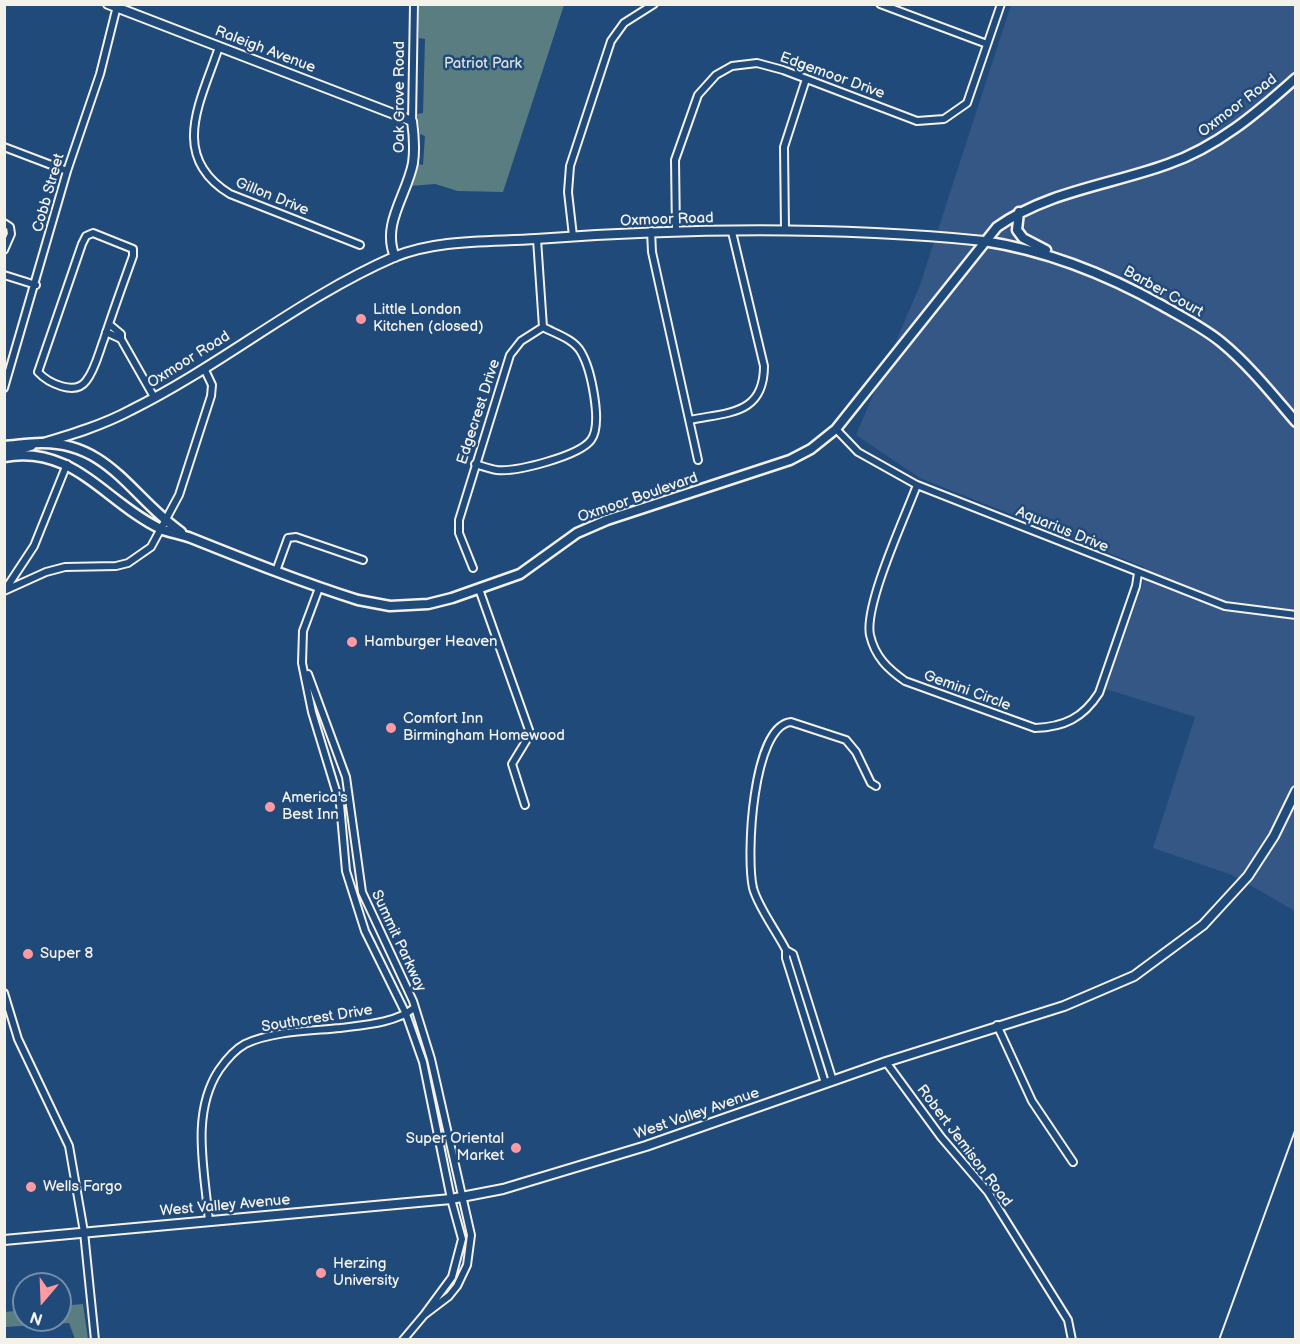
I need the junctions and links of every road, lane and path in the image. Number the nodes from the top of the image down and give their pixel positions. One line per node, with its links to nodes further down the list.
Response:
1 (108, 4): 6 (street, Raleigh Avenue)
2 (414, 4): 11 (street, Oak Grove Road)
3 (654, 4): 20 (street)
4 (880, 4): 7 (street)
5 (1001, 4): 7 (street, Edgemoor Drive)
6 (117, 6): 8 (street, Raleigh Avenue); 13 (street, Cobb Street)
7 (987, 44): 10 (street, Edgemoor Drive)
8 (219, 47): 11 (street, Raleigh Avenue); 23 (street, Gillon Drive)
9 (1296, 78): 14 (main road, Oxmoor Road)
10 (806, 80): 16 (street); 18 (street, Edgemoor Drive)
11 (412, 121): 26 (street, Oak Grove Road)
12 (4, 147): 13 (street)
13 (67, 171): 28 (street, Cobb Street)
14 (1019, 212): 22 (main road, Oxmoor Road); 25 (main road)
15 (4, 223): 24 (street)
16 (785, 229): 19 (street, Oxmoor Road); 22 (street, Oxmoor Road)
17 (651, 231): 18 (street, Oxmoor Road); 20 (street, Oxmoor Road); 36 (street)
18 (676, 231): 19 (street, Oxmoor Road)
19 (732, 232): 36 (street)
20 (573, 236): 21 (street, Oxmoor Road)
21 (537, 239): 26 (street, Oxmoor Road); 30 (street)
22 (984, 240): 25 (main road, Barber Court); 38 (main road, Oxmoor Boulevard)
23 (360, 245)
24 (4, 250)
25 (1054, 255): 37 (main road, Barber Court)
26 (395, 257): 33 (street, Oxmoor Road)
27 (4, 275): 28 (street)
28 (36, 285): 34 (street, Cobb Street)
29 (109, 324): 31 (street); 31 (street); 32 (street)
30 (543, 327): 44 (street, Edgecrest Drive); 44 (street)
31 (106, 332): 32 (street)
32 (121, 339): 35 (street)
33 (204, 368): 35 (street, Oxmoor Road); 46 (street)
34 (4, 388)
35 (154, 398): 39 (street, Oxmoor Road)
36 (690, 420): 42 (street)
37 (1296, 422)
38 (836, 429): 45 (street, Aquarius Drive); 52 (main road, Oxmoor Boulevard)
39 (42, 443): 40 (main road, Oxmoor Road); 41 (street, Oxmoor Road); 46 (main road, Oxmoor Boulevard)
40 (4, 447)
41 (4, 455): 43 (main road, Oxmoor Boulevard)
42 (698, 460)
43 (67, 464): 46 (main road, Oxmoor Boulevard); 53 (street)
44 (475, 464): 48 (street, Edgecrest Drive)
45 (917, 485): 50 (street, Aquarius Drive); 50 (street, Gemini Circle)
46 (164, 525): 49 (main road, Oxmoor Boulevard); 53 (street)
47 (363, 560): 49 (street)
48 (473, 568)
49 (276, 571): 51 (main road, Oxmoor Boulevard)
50 (1138, 573): 54 (street, Aquarius Drive)
51 (319, 588): 52 (main road, Oxmoor Boulevard); 55 (street, Summit Parkway)
52 (480, 589): 58 (street)
53 (4, 591)
54 (1296, 615)
55 (302, 663): 63 (street, Summit Parkway); 66 (street, Summit Parkway)
56 (876, 786): 59 (street)
57 (1296, 791): 67 (street, West Valley Avenue)
58 (525, 805)
59 (786, 950): 60 (street); 61 (street)
60 (798, 971): 61 (street); 64 (street)
61 (790, 973): 65 (street)
62 (4, 993): 74 (street)
63 (414, 1008): 66 (street); 71 (street, Summit Parkway)
64 (810, 1009): 65 (street); 69 (street)
65 (802, 1011): 69 (street)
66 (406, 1014): 72 (street, Summit Parkway); 73 (street, Southcrest Drive)
67 (997, 1025): 68 (street, West Valley Avenue); 70 (street)
68 (886, 1062): 69 (street, West Valley Avenue); 79 (street, Robert Jemison Road)
69 (829, 1082): 71 (street, West Valley Avenue)
70 (1073, 1162)
71 (464, 1197): 72 (street, West Valley Avenue); 76 (street, Summit Parkway)
72 (450, 1199): 73 (street, West Valley Avenue); 76 (street, Summit Parkway)
73 (209, 1222): 74 (street, West Valley Avenue)
74 (84, 1233): 75 (street, West Valley Avenue); 77 (street)
75 (4, 1240)
76 (424, 1315): 78 (street)
77 (95, 1340)
78 (403, 1340)
79 (1072, 1340)

